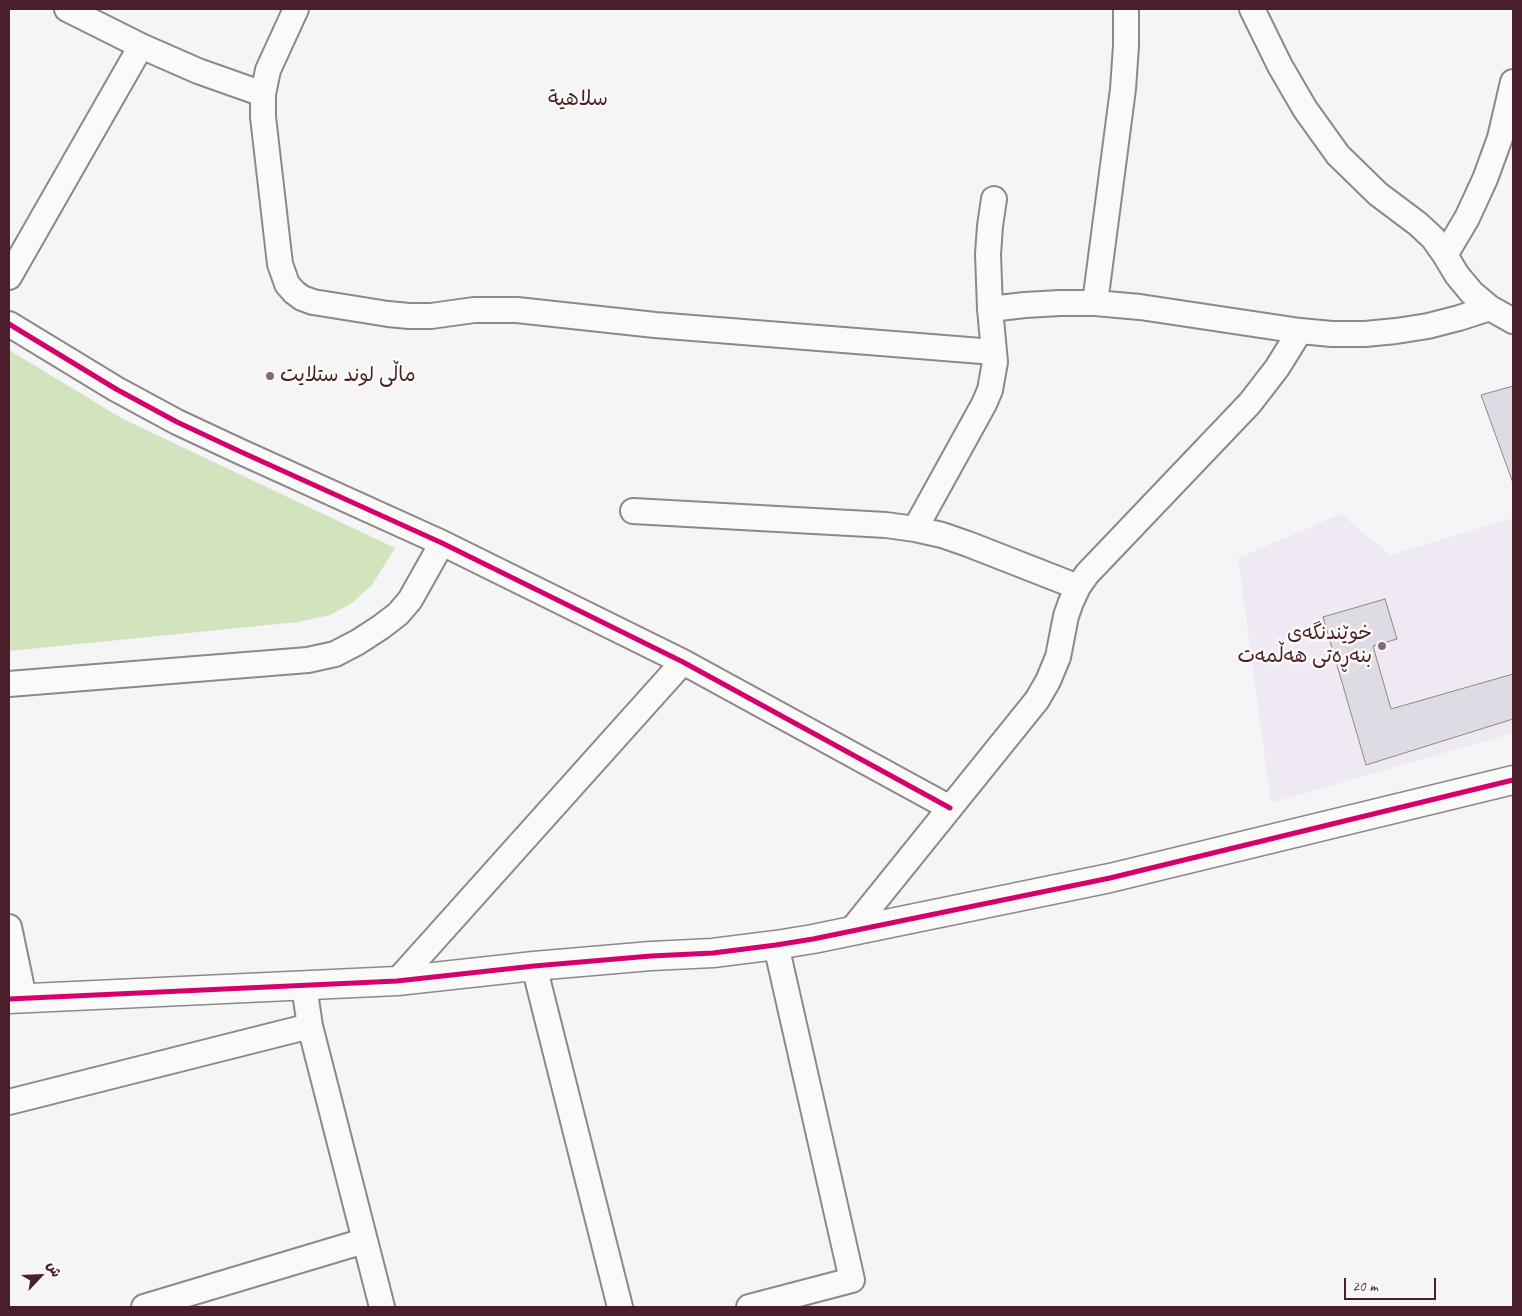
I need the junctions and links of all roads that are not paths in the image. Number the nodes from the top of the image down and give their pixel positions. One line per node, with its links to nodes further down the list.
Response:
1 (67, 9): 5 (street)
2 (296, 9): 7 (street)
3 (1126, 9): 11 (street)
4 (1252, 9): 9 (street)
5 (141, 46): 7 (street); 10 (street)
6 (1513, 82): 9 (street)
7 (263, 94): 17 (street)
8 (994, 199): 13 (street)
9 (1446, 255): 12 (street)
10 (9, 277)
11 (1095, 303): 13 (street); 16 (street)
12 (1490, 308): 14 (street); 16 (street)
13 (990, 309): 17 (street)
14 (1513, 321)
15 (9, 324): 20 (street)
16 (1300, 331): 21 (street)
17 (994, 352): 19 (street)
18 (633, 511): 19 (street)
19 (915, 529): 21 (street)
20 (442, 542): 22 (street); 23 (street)
21 (1078, 587): 25 (street)
22 (683, 662): 25 (street); 30 (street)
23 (9, 684)
24 (1513, 780): 27 (street)
25 (950, 808): 27 (street)
26 (9, 926): 32 (street)
27 (850, 932): 28 (street)
28 (776, 945): 29 (street); 39 (street)
29 (534, 966): 30 (street); 38 (street)
30 (397, 981): 31 (street)
31 (304, 986): 32 (street); 33 (street)
32 (17, 999)
33 (310, 1026): 34 (street); 35 (street)
34 (9, 1102)
35 (364, 1241): 36 (street); 37 (street)
36 (144, 1307)
37 (382, 1307)
38 (620, 1307)
39 (749, 1307)

